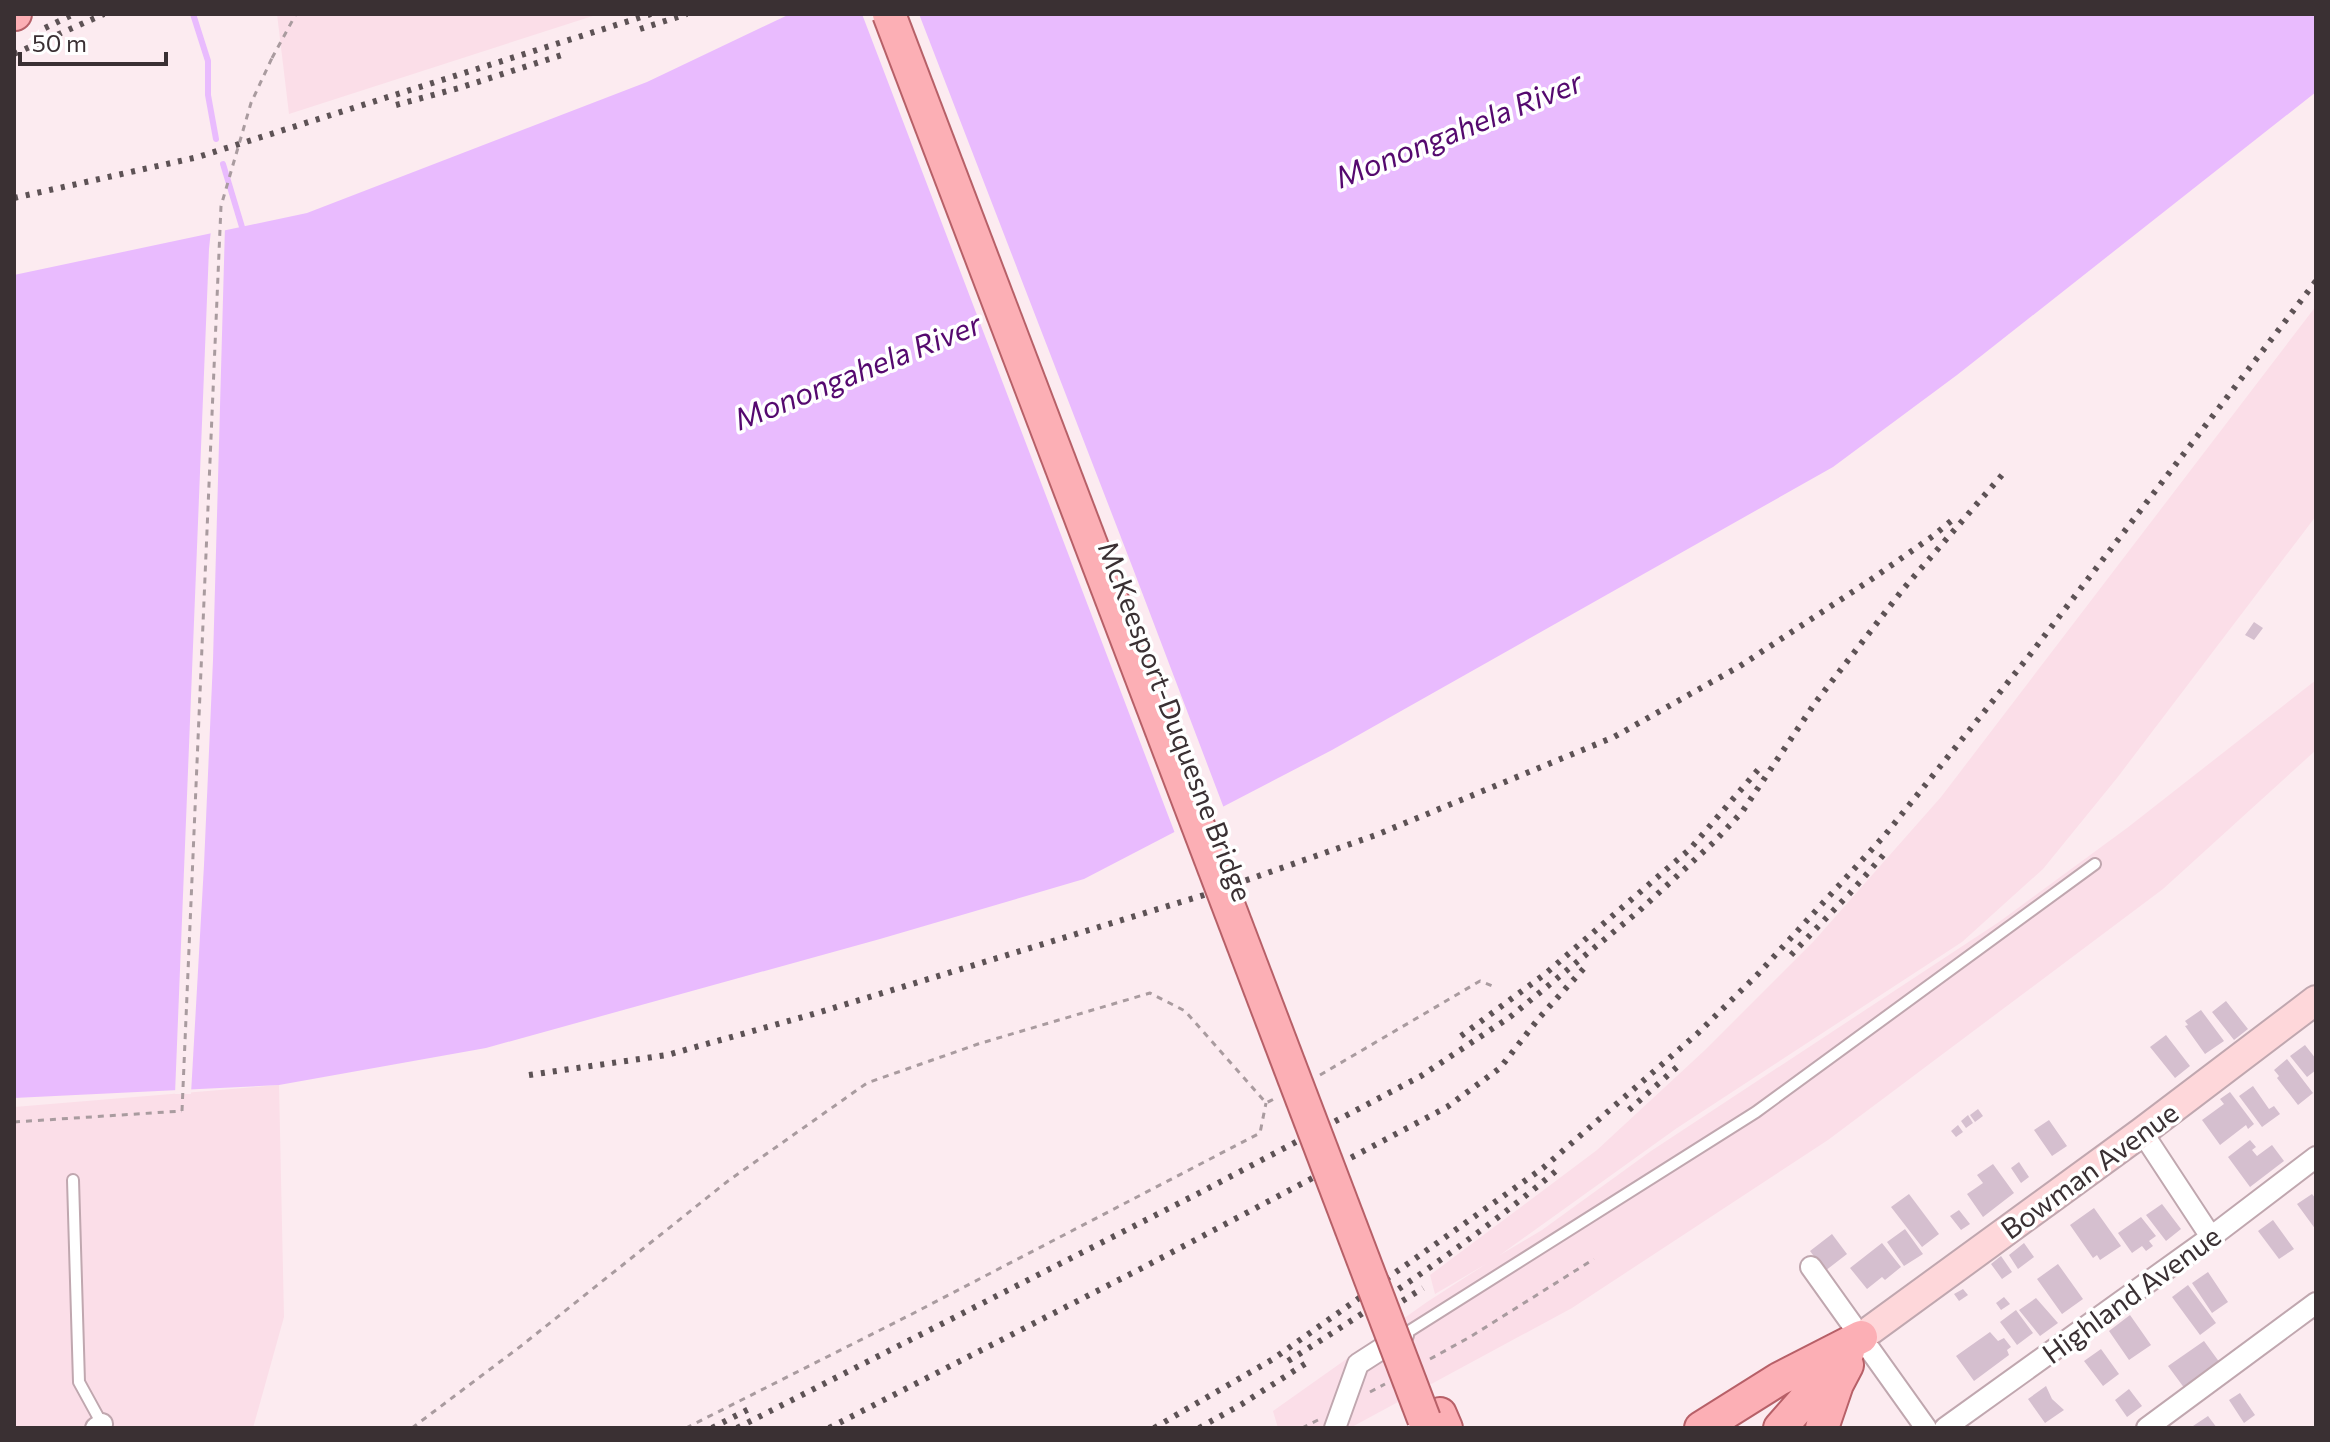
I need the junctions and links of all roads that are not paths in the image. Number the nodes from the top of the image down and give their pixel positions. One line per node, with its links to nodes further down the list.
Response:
1 (889, 14): 13 (main road, McKeesport-Duquesne Bridge, bridge)
2 (907, 14): 13 (main road, McKeesport-Duquesne Bridge)
3 (2095, 864): 11 (lane)
4 (2316, 1000): 5 (main road, Bowman Avenue)
5 (2142, 1132): 8 (street); 12 (main road, Bowman Avenue)
6 (2316, 1157): 8 (street, Highland Avenue)
7 (73, 1180): 14 (lane)
8 (2211, 1237): 20 (street, Highland Avenue)
9 (1811, 1267): 12 (street)
10 (2316, 1303): 21 (street)
11 (1403, 1335): 15 (street)
12 (1861, 1337): 16 (main road); 17 (main road); 18 (main road); 19 (street)
13 (1434, 1422)
14 (99, 1426)
15 (1335, 1428)
16 (1701, 1428)
17 (1780, 1428)
18 (1822, 1428)
19 (1926, 1428)
20 (1945, 1428)
21 (2147, 1428)

